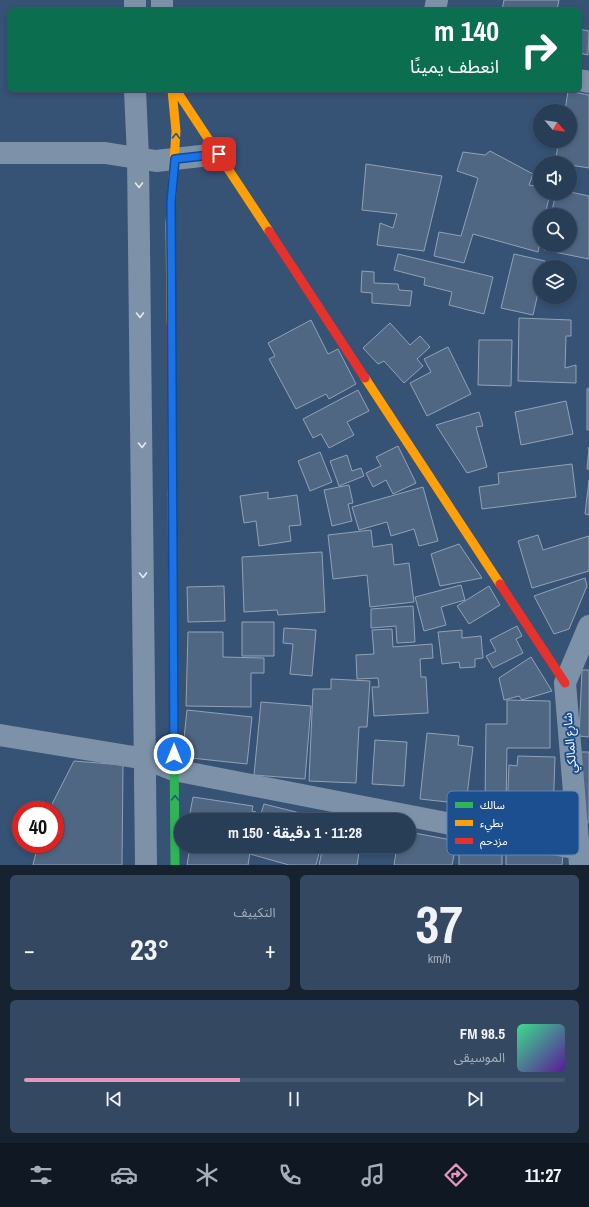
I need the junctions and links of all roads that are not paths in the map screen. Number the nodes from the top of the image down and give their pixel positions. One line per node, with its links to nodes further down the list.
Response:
1 (135, 92): 6 (street)
2 (172, 92): 7 (street, one-way to 2)
3 (177, 92): 5 (street)
4 (0, 153): 6 (street)
5 (219, 154): 7 (street); 9 (street)
6 (138, 157): 7 (street); 11 (street, one-way to 11)
7 (175, 159): 12 (street)
8 (589, 626): 9 (street, شارع المالكي)
9 (565, 683): 13 (street, شارع المالكي)
10 (0, 735): 11 (street)
11 (146, 759): 12 (street); 17 (street)
12 (174, 770): 15 (street); 18 (street, one-way to 12)
13 (576, 791)
14 (579, 816): 16 (street, شارع المالكي)
15 (447, 826)
16 (583, 854)
17 (146, 865)
18 (175, 865)

